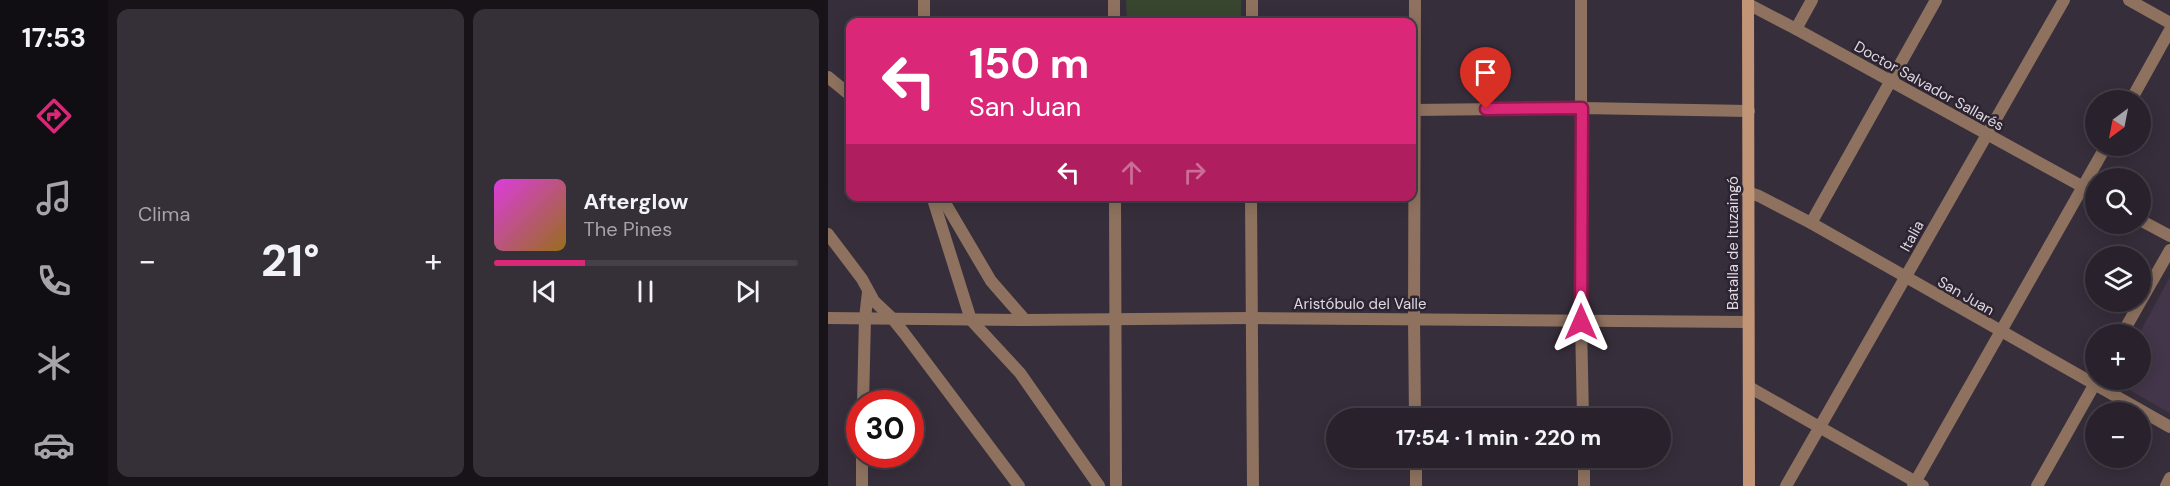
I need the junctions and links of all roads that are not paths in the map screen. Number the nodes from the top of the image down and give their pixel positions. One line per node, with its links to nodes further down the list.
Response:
1 (924, 0): 11 (street)
2 (1114, 0): 12 (street)
3 (1252, 0): 13 (street)
4 (1414, 0): 14 (street)
5 (1581, 0): 22 (street)
6 (1812, 0): 16 (street)
7 (1936, 0): 19 (street)
8 (2064, 0): 25 (street, Italia)
9 (2129, 0): 15 (street)
10 (1748, 2): 16 (street, Doctor Salvador Sallarés); 24 (main road, Batalla de Ituzaingó)
11 (924, 18)
12 (1114, 18)
13 (1252, 18)
14 (1414, 18)
15 (2170, 23)
16 (1796, 29): 19 (street, Doctor Salvador Sallarés)
17 (2170, 30): 20 (street)
18 (828, 77): 21 (street)
19 (1889, 81): 25 (street, Doctor Salvador Sallarés); 34 (street)
20 (2137, 90)
21 (846, 91)
22 (1582, 108): 23 (street); 24 (street); 49 (street)
23 (1416, 110)
24 (1749, 111): 28 (main road, Batalla de Ituzaingó)
25 (1986, 134): 27 (street, Doctor Salvador Sallarés); 39 (street, Italia)
26 (2100, 156): 27 (street)
27 (2083, 187): 52 (street)
28 (1747, 192): 34 (street, San Juan); 50 (main road, Batalla de Ituzaingó)
29 (934, 201): 47 (street)
30 (944, 201): 48 (street)
31 (1115, 201): 45 (street)
32 (1251, 201): 44 (street)
33 (1413, 201): 46 (street)
34 (1811, 223): 39 (street, San Juan)
35 (2151, 226): 37 (street)
36 (828, 234): 40 (street)
37 (2170, 236)
38 (2170, 250): 51 (street)
39 (1905, 278): 52 (street, San Juan); 61 (street, Italia)
40 (868, 292): 42 (street); 43 (street)
41 (828, 318): 42 (street, Aristóbulo del Valle)
42 (864, 318): 43 (street, Aristóbulo del Valle); 55 (street)
43 (892, 318): 47 (street, Aristóbulo del Valle); 68 (street)
44 (1250, 318): 45 (street, Aristóbulo del Valle); 46 (street, Aristóbulo del Valle); 71 (street)
45 (1115, 319): 48 (street, Aristóbulo del Valle); 70 (street)
46 (1414, 319): 49 (street, Aristóbulo del Valle); 58 (street)
47 (971, 320): 48 (street, Aristóbulo del Valle); 69 (street)
48 (1025, 320)
49 (1581, 322): 50 (street, Aristóbulo del Valle); 59 (street)
50 (1748, 322): 54 (main road, Batalla de Ituzaingó)
51 (2128, 324)
52 (2001, 333): 53 (street, San Juan); 66 (street)
53 (2085, 376)
54 (1749, 387): 61 (street); 74 (main road, Batalla de Ituzaingó)
55 (863, 390)
56 (2091, 390): 76 (street)
57 (2109, 390): 60 (street, San Juan)
58 (1415, 408)
59 (1583, 408)
60 (2170, 427)
61 (1820, 428): 66 (street); 75 (street, Italia)
62 (862, 468): 67 (street)
63 (1416, 468): 72 (street)
64 (1584, 468): 73 (street)
65 (2170, 478): 77 (street)
66 (1917, 485)
67 (862, 486)
68 (1019, 486)
69 (1099, 486)
70 (1116, 486)
71 (1253, 486)
72 (1416, 486)
73 (1584, 486)
74 (1749, 486)
75 (1786, 486)
76 (2037, 486)
77 (2166, 486)

